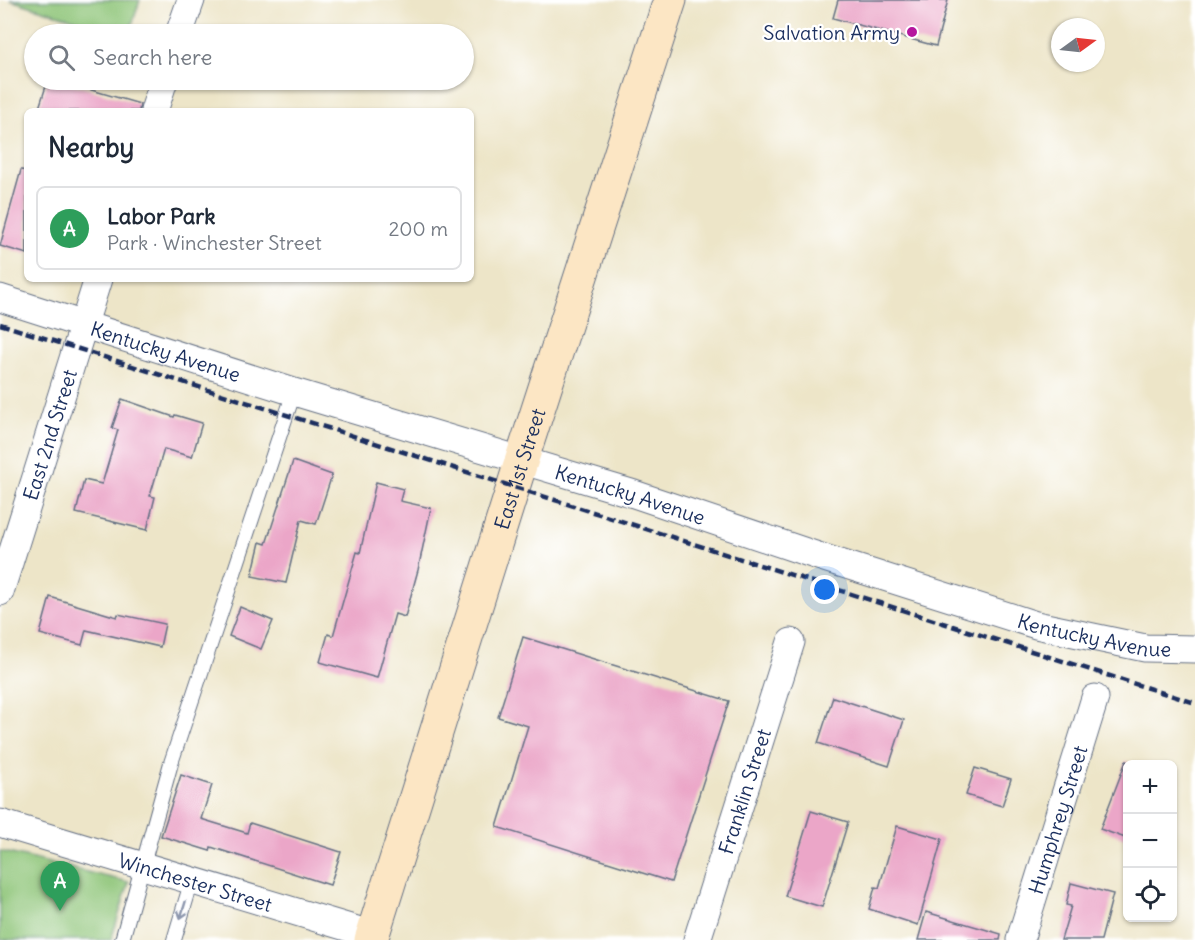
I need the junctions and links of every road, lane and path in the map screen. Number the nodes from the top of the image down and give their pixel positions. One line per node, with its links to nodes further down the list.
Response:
1 (191, 0): 3 (street)
2 (670, 0): 10 (street, East 1st Street)
3 (183, 24)
4 (161, 90): 5 (street)
5 (155, 108)
6 (97, 282): 8 (street, East 2nd Street)
7 (0, 298): 8 (street, Kentucky Avenue)
8 (83, 325): 9 (street, Kentucky Avenue); 11 (street, East 2nd Street)
9 (294, 392): 10 (street, Kentucky Avenue); 17 (lane)
10 (522, 459): 14 (street, Kentucky Avenue); 19 (street, East 1st Street)
11 (5, 560): 12 (street, East 2nd Street)
12 (0, 592)
13 (791, 642): 22 (street, Franklin Street)
14 (1195, 649)
15 (1095, 698): 23 (street, Humphrey Street)
16 (0, 823): 17 (street, Winchester Street)
17 (142, 865): 18 (street, Winchester Street); 20 (lane)
18 (192, 880): 19 (street, Winchester Street); 21 (lane, one-way to 21)
19 (378, 938)
20 (122, 940)
21 (174, 940)
22 (697, 940)
23 (1020, 940)

